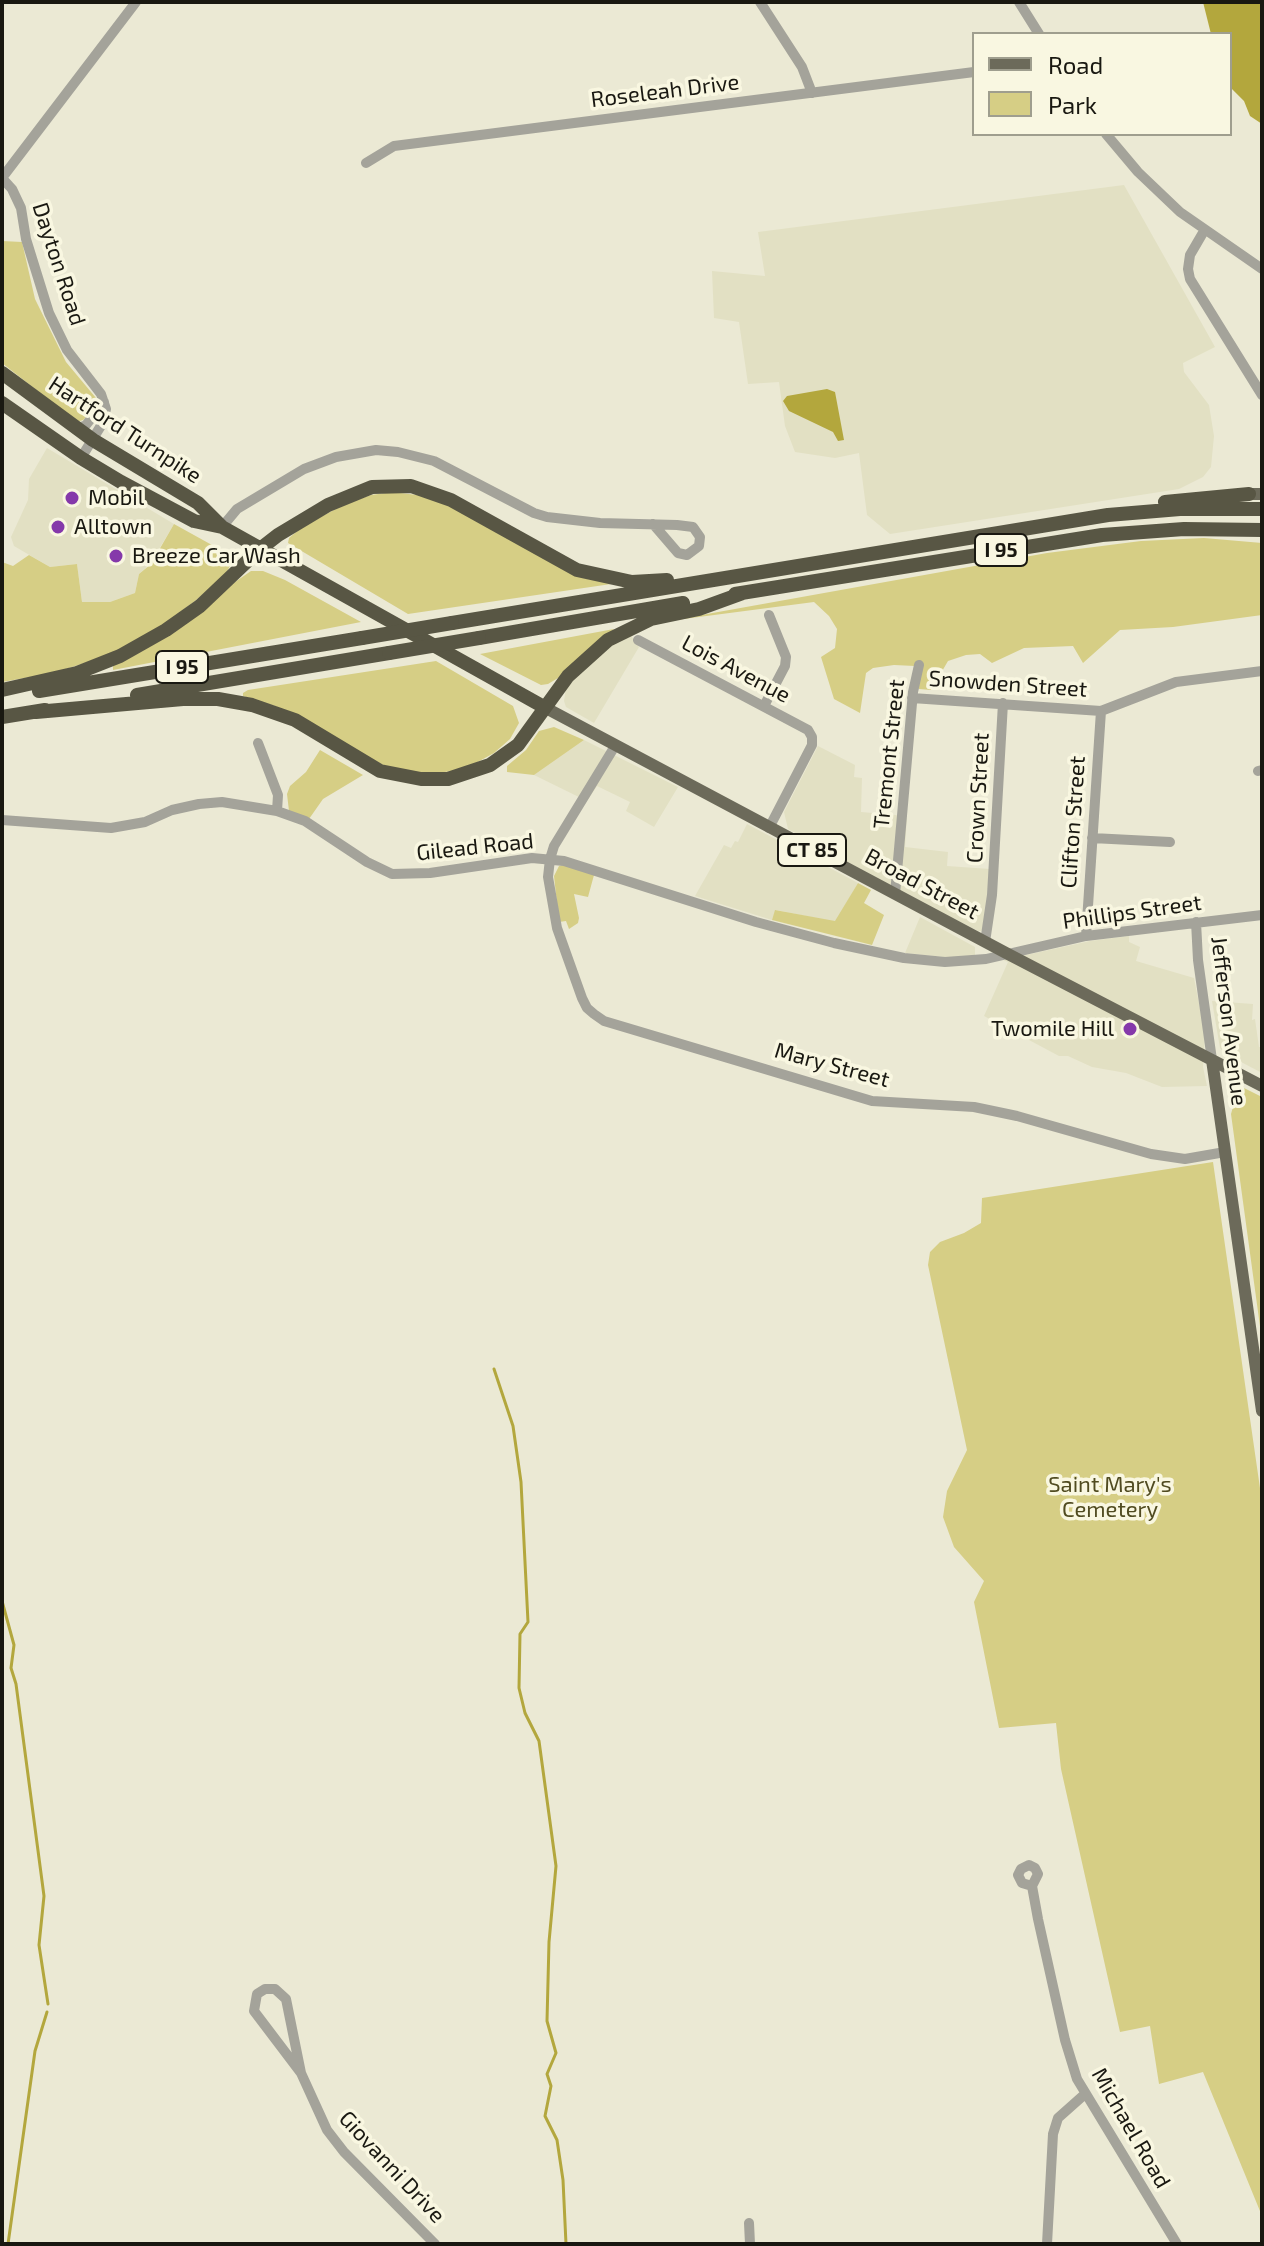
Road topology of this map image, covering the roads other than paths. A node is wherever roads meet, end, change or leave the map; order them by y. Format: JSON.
{"nodes":[{"id":1,"x":136,"y":2,"type":"edge"},
{"id":2,"x":760,"y":2,"type":"edge"},
{"id":3,"x":1019,"y":2,"type":"edge"},
{"id":4,"x":1038,"y":32,"type":"edge"},
{"id":5,"x":972,"y":72,"type":"edge"},
{"id":6,"x":812,"y":93,"type":"junction"},
{"id":7,"x":1108,"y":136,"type":"edge"},
{"id":8,"x":366,"y":163,"type":"dead end"},
{"id":9,"x":2,"y":178,"type":"edge"},
{"id":10,"x":1204,"y":231,"type":"junction"},
{"id":11,"x":1262,"y":269,"type":"edge"},
{"id":12,"x":2,"y":373,"type":"edge"},
{"id":13,"x":1262,"y":395,"type":"edge"},
{"id":14,"x":104,"y":402,"type":"junction"},
{"id":15,"x":2,"y":403,"type":"edge"},
{"id":16,"x":77,"y":429,"type":"junction"},
{"id":17,"x":93,"y":440,"type":"junction"},
{"id":18,"x":81,"y":458,"type":"junction"},
{"id":19,"x":1258,"y":493,"type":"edge"},
{"id":20,"x":1262,"y":509,"type":"edge"},
{"id":21,"x":1127,"y":513,"type":"junction"},
{"id":22,"x":653,"y":524,"type":"dead end"},
{"id":23,"x":222,"y":527,"type":"junction"},
{"id":24,"x":1262,"y":533,"type":"edge"},
{"id":25,"x":260,"y":549,"type":"junction"},
{"id":26,"x":728,"y":579,"type":"junction"},
{"id":27,"x":743,"y":593,"type":"junction"},
{"id":28,"x":769,"y":615,"type":"dead end"},
{"id":29,"x":638,"y":640,"type":"dead end"},
{"id":30,"x":436,"y":647,"type":"joint"},
{"id":31,"x":919,"y":665,"type":"dead end"},
{"id":32,"x":1262,"y":671,"type":"edge"},
{"id":33,"x":2,"y":690,"type":"edge"},
{"id":34,"x":2,"y":698,"type":"edge"},
{"id":35,"x":912,"y":698,"type":"junction"},
{"id":36,"x":1003,"y":703,"type":"junction"},
{"id":37,"x":764,"y":706,"type":"junction"},
{"id":38,"x":544,"y":707,"type":"junction"},
{"id":39,"x":1101,"y":711,"type":"junction"},
{"id":40,"x":36,"y":712,"type":"junction"},
{"id":41,"x":2,"y":717,"type":"edge"},
{"id":42,"x":258,"y":743,"type":"dead end"},
{"id":43,"x":615,"y":746,"type":"junction"},
{"id":44,"x":277,"y":811,"type":"junction"},
{"id":45,"x":2,"y":820,"type":"edge"},
{"id":46,"x":769,"y":828,"type":"junction"},
{"id":47,"x":1092,"y":838,"type":"junction"},
{"id":48,"x":1170,"y":842,"type":"dead end"},
{"id":49,"x":550,"y":859,"type":"junction"},
{"id":50,"x":895,"y":894,"type":"junction"},
{"id":51,"x":1262,"y":915,"type":"edge"},
{"id":52,"x":1196,"y":922,"type":"junction"},
{"id":53,"x":1086,"y":936,"type":"junction"},
{"id":54,"x":985,"y":942,"type":"junction"},
{"id":55,"x":1008,"y":954,"type":"junction"},
{"id":56,"x":1212,"y":1060,"type":"junction"},
{"id":57,"x":1262,"y":1086,"type":"edge"},
{"id":58,"x":1225,"y":1152,"type":"junction"},
{"id":59,"x":1262,"y":1411,"type":"edge"},
{"id":60,"x":1032,"y":1886,"type":"dead end"},
{"id":61,"x":301,"y":2073,"type":"junction"},
{"id":62,"x":1085,"y":2094,"type":"junction"},
{"id":63,"x":749,"y":2223,"type":"dead end"},
{"id":64,"x":435,"y":2244,"type":"edge"},
{"id":65,"x":750,"y":2244,"type":"edge"},
{"id":66,"x":1047,"y":2244,"type":"edge"},
{"id":67,"x":1177,"y":2244,"type":"edge"}],
"edges":[{"from":1,"to":9,"type":"street"},
{"from":2,"to":6,"type":"street"},
{"from":3,"to":4,"type":"street"},
{"from":5,"to":6,"type":"street","name":"Roseleah Drive"},
{"from":6,"to":8,"type":"street","name":"Roseleah Drive"},
{"from":7,"to":10,"type":"street"},
{"from":9,"to":14,"type":"street","name":"Dayton Road"},
{"from":10,"to":11,"type":"street"},
{"from":10,"to":13,"type":"street"},
{"from":12,"to":16,"type":"highway","name":"Hartford Turnpike","number":"CT 85"},
{"from":14,"to":16,"type":"street"},
{"from":14,"to":17,"type":"street"},
{"from":15,"to":18,"type":"highway","name":"Hartford Turnpike","number":"CT 85"},
{"from":16,"to":17,"type":"highway","name":"Hartford Turnpike","number":"CT 85"},
{"from":17,"to":18,"type":"street"},
{"from":17,"to":23,"type":"highway","name":"Hartford Turnpike","number":"CT 85"},
{"from":18,"to":23,"type":"highway","name":"Hartford Turnpike","number":"CT 85"},
{"from":19,"to":21,"type":"highway"},
{"from":20,"to":21,"type":"highway","number":"I 95"},
{"from":21,"to":26,"type":"highway","number":"I 95"},
{"from":22,"to":23,"type":"street"},
{"from":23,"to":25,"type":"highway","name":"Hartford Turnpike","number":"CT 85"},
{"from":24,"to":27,"type":"highway","number":"I 95"},
{"from":25,"to":26,"type":"highway"},
{"from":25,"to":30,"type":"highway","name":"Hartford Turnpike","number":"CT 85"},
{"from":25,"to":33,"type":"highway"},
{"from":26,"to":34,"type":"highway","number":"I 95","bridge":true},
{"from":27,"to":38,"type":"highway"},
{"from":27,"to":40,"type":"highway","number":"I 95","bridge":true},
{"from":28,"to":37,"type":"street"},
{"from":29,"to":37,"type":"street","name":"Lois Avenue"},
{"from":30,"to":38,"type":"highway","name":"Broad Street","number":"CT 85"},
{"from":31,"to":35,"type":"street","name":"Tremont Street"},
{"from":32,"to":39,"type":"street"},
{"from":35,"to":36,"type":"street","name":"Snowden Street"},
{"from":35,"to":50,"type":"street","name":"Tremont Street"},
{"from":36,"to":39,"type":"street","name":"Snowden Street"},
{"from":36,"to":54,"type":"street","name":"Crown Street"},
{"from":37,"to":46,"type":"street","name":"Lois Avenue"},
{"from":38,"to":40,"type":"highway"},
{"from":38,"to":43,"type":"main road","name":"Broad Street","number":"CT 85"},
{"from":39,"to":47,"type":"street","name":"Clifton Street"},
{"from":40,"to":41,"type":"highway","number":"I 95"},
{"from":42,"to":44,"type":"street"},
{"from":43,"to":46,"type":"main road","name":"Broad Street","number":"CT 85"},
{"from":43,"to":49,"type":"street"},
{"from":44,"to":45,"type":"street","name":"Gilead Road"},
{"from":44,"to":49,"type":"street","name":"Gilead Road"},
{"from":46,"to":50,"type":"main road","name":"Broad Street","number":"CT 85"},
{"from":47,"to":48,"type":"street"},
{"from":47,"to":53,"type":"street","name":"Clifton Street"},
{"from":49,"to":55,"type":"street","name":"Gilead Road"},
{"from":49,"to":58,"type":"street","name":"Mary Street"},
{"from":50,"to":54,"type":"main road","name":"Broad Street","number":"CT 85"},
{"from":51,"to":52,"type":"street","name":"Phillips Street"},
{"from":52,"to":53,"type":"street","name":"Phillips Street"},
{"from":52,"to":56,"type":"street","name":"Jefferson Avenue"},
{"from":53,"to":55,"type":"street","name":"Phillips Street"},
{"from":54,"to":55,"type":"main road","name":"Broad Street","number":"CT 85"},
{"from":55,"to":56,"type":"main road","name":"Broad Street","number":"CT 85"},
{"from":56,"to":57,"type":"main road","name":"Broad Street","number":"CT 85"},
{"from":56,"to":58,"type":"main road","name":"Jefferson Avenue"},
{"from":58,"to":59,"type":"main road","name":"Jefferson Avenue"},
{"from":60,"to":62,"type":"street","name":"Michael Road"},
{"from":61,"to":61,"type":"street","name":"Giovanni Drive"},
{"from":61,"to":64,"type":"street","name":"Giovanni Drive"},
{"from":62,"to":66,"type":"street"},
{"from":62,"to":67,"type":"street","name":"Michael Road"},
{"from":63,"to":65,"type":"street"}]}
